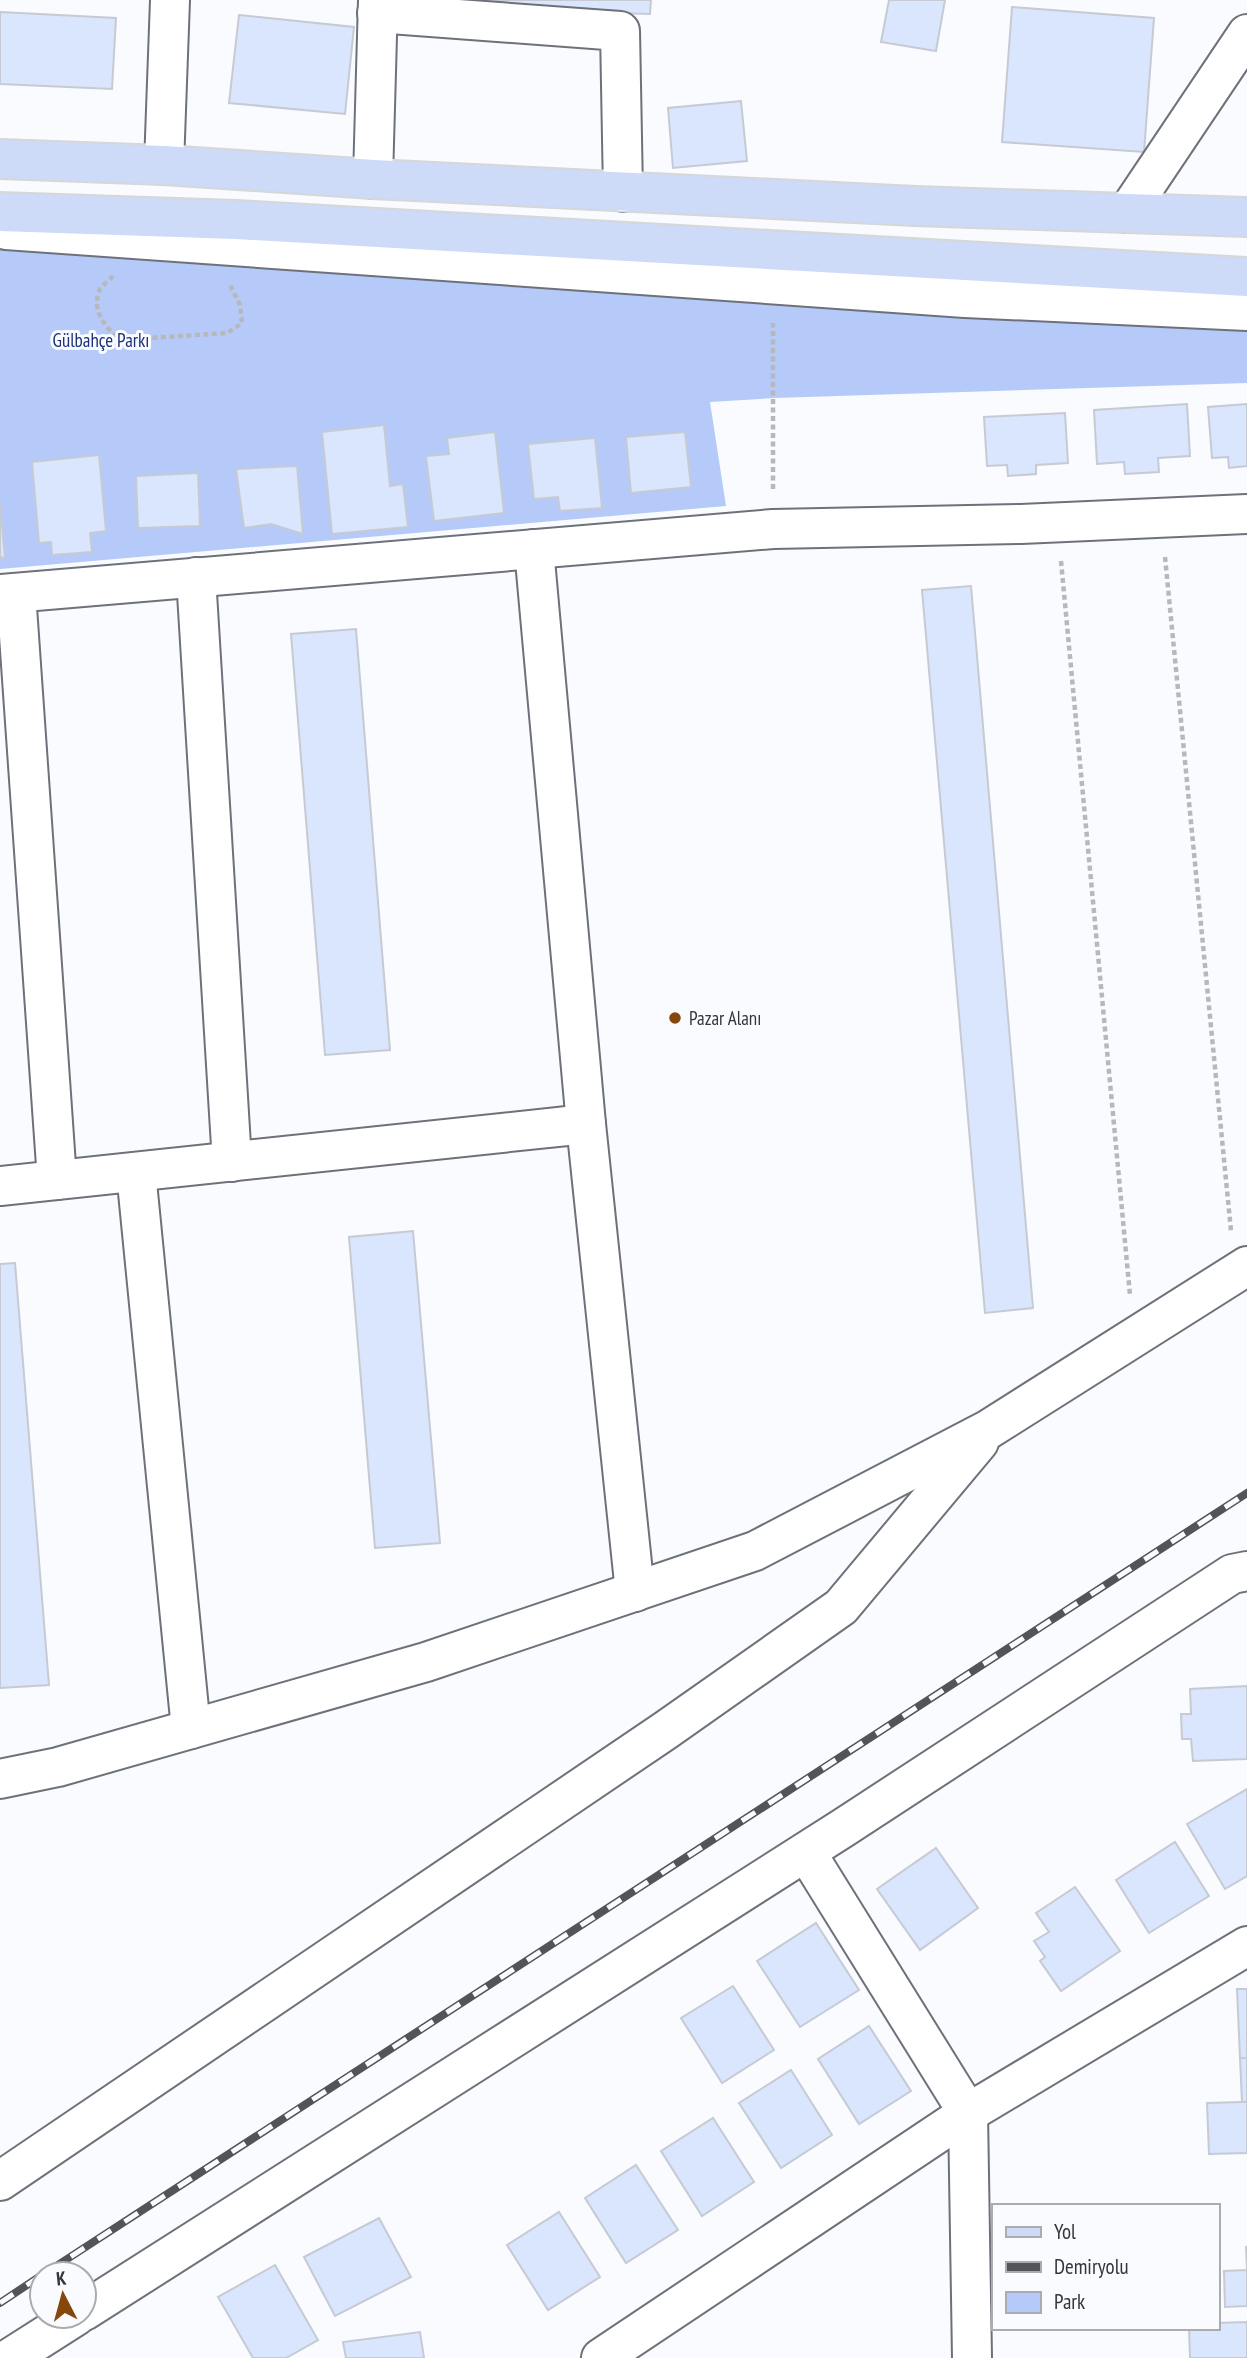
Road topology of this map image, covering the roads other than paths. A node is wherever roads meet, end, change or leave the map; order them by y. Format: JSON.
{"nodes":[{"id":1,"x":170,"y":0,"type":"edge"},
{"id":2,"x":377,"y":6,"type":"edge"},
{"id":3,"x":1247,"y":34,"type":"edge"},
{"id":4,"x":0,"y":159,"type":"edge"},
{"id":5,"x":164,"y":165,"type":"junction"},
{"id":6,"x":373,"y":179,"type":"junction"},
{"id":7,"x":623,"y":192,"type":"junction"},
{"id":8,"x":0,"y":212,"type":"edge"},
{"id":9,"x":1127,"y":213,"type":"junction"},
{"id":10,"x":1247,"y":217,"type":"edge"},
{"id":11,"x":0,"y":229,"type":"edge"},
{"id":12,"x":1247,"y":277,"type":"edge"},
{"id":13,"x":1247,"y":311,"type":"edge"},
{"id":14,"x":1247,"y":514,"type":"edge"},
{"id":15,"x":534,"y":549,"type":"junction"},
{"id":16,"x":196,"y":577,"type":"junction"},
{"id":17,"x":8,"y":594,"type":"edge"},
{"id":18,"x":586,"y":1124,"type":"junction"},
{"id":19,"x":232,"y":1162,"type":"junction"},
{"id":20,"x":136,"y":1172,"type":"junction"},
{"id":21,"x":57,"y":1180,"type":"junction"},
{"id":22,"x":0,"y":1186,"type":"edge"},
{"id":23,"x":1241,"y":1270,"type":"edge"},
{"id":24,"x":989,"y":1429,"type":"junction"},
{"id":25,"x":1247,"y":1571,"type":"edge"},
{"id":26,"x":635,"y":1592,"type":"junction"},
{"id":27,"x":191,"y":1729,"type":"junction"},
{"id":28,"x":0,"y":1779,"type":"edge"},
{"id":29,"x":806,"y":1852,"type":"junction"},
{"id":30,"x":1247,"y":1946,"type":"edge"},
{"id":31,"x":968,"y":2113,"type":"junction"},
{"id":32,"x":0,"y":2181,"type":"edge"},
{"id":33,"x":98,"y":2302,"type":"edge"},
{"id":34,"x":54,"y":2330,"type":"edge"},
{"id":35,"x":10,"y":2358,"type":"edge"},
{"id":36,"x":601,"y":2358,"type":"edge"},
{"id":37,"x":972,"y":2358,"type":"edge"}],
"edges":[{"from":1,"to":5,"type":"street"},
{"from":2,"to":6,"type":"street"},
{"from":2,"to":7,"type":"street"},
{"from":3,"to":9,"type":"street"},
{"from":4,"to":5,"type":"main road"},
{"from":5,"to":6,"type":"main road"},
{"from":6,"to":7,"type":"main road"},
{"from":7,"to":9,"type":"main road"},
{"from":8,"to":12,"type":"main road"},
{"from":9,"to":10,"type":"main road"},
{"from":11,"to":13,"type":"street"},
{"from":14,"to":15,"type":"street"},
{"from":15,"to":16,"type":"street"},
{"from":15,"to":18,"type":"street"},
{"from":16,"to":17,"type":"street"},
{"from":16,"to":19,"type":"street"},
{"from":17,"to":21,"type":"street"},
{"from":18,"to":19,"type":"street"},
{"from":18,"to":26,"type":"street"},
{"from":19,"to":20,"type":"street"},
{"from":20,"to":21,"type":"street"},
{"from":20,"to":27,"type":"street"},
{"from":21,"to":22,"type":"street"},
{"from":23,"to":24,"type":"street"},
{"from":24,"to":26,"type":"street"},
{"from":24,"to":32,"type":"street"},
{"from":25,"to":29,"type":"street"},
{"from":26,"to":27,"type":"street"},
{"from":27,"to":28,"type":"street"},
{"from":29,"to":31,"type":"street"},
{"from":29,"to":33,"type":"street"},
{"from":30,"to":31,"type":"street"},
{"from":31,"to":36,"type":"street"},
{"from":31,"to":37,"type":"street"},
{"from":34,"to":35,"type":"street"}]}
